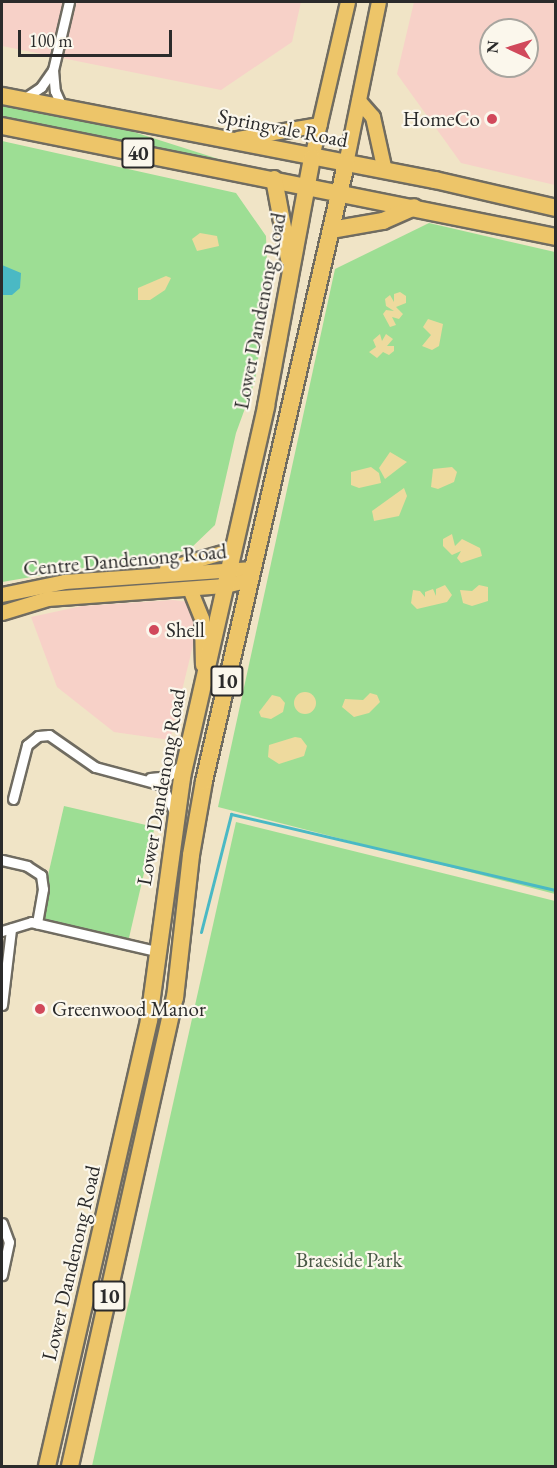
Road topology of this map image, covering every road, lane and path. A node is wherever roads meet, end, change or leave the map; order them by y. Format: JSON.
{"nodes":[{"id":1,"x":69,"y":2,"type":"edge"},
{"id":2,"x":348,"y":2,"type":"edge"},
{"id":3,"x":379,"y":2,"type":"edge"},
{"id":4,"x":53,"y":70,"type":"junction"},
{"id":5,"x":2,"y":96,"type":"edge"},
{"id":6,"x":22,"y":100,"type":"junction"},
{"id":7,"x":359,"y":101,"type":"junction"},
{"id":8,"x":63,"y":108,"type":"junction"},
{"id":9,"x":320,"y":125,"type":"junction"},
{"id":10,"x":2,"y":126,"type":"edge"},
{"id":11,"x":227,"y":140,"type":"junction"},
{"id":12,"x":312,"y":158,"type":"junction"},
{"id":13,"x":346,"y":164,"type":"junction"},
{"id":14,"x":385,"y":171,"type":"junction"},
{"id":15,"x":274,"y":179,"type":"junction"},
{"id":16,"x":307,"y":186,"type":"junction"},
{"id":17,"x":339,"y":192,"type":"junction"},
{"id":18,"x":414,"y":207,"type":"junction"},
{"id":19,"x":555,"y":208,"type":"edge"},
{"id":20,"x":330,"y":230,"type":"junction"},
{"id":21,"x":555,"y":237,"type":"edge"},
{"id":22,"x":290,"y":269,"type":"junction"},
{"id":23,"x":234,"y":550,"type":"junction"},
{"id":24,"x":252,"y":575,"type":"junction"},
{"id":25,"x":144,"y":576,"type":"junction"},
{"id":26,"x":227,"y":578,"type":"junction"},
{"id":27,"x":190,"y":589,"type":"junction"},
{"id":28,"x":2,"y":596,"type":"edge"},
{"id":29,"x":2,"y":613,"type":"edge"},
{"id":30,"x":204,"y":679,"type":"junction"},
{"id":31,"x":185,"y":762,"type":"junction"},
{"id":32,"x":147,"y":778,"type":"junction"},
{"id":33,"x":13,"y":799,"type":"dead end"},
{"id":34,"x":175,"y":814,"type":"junction"},
{"id":35,"x":2,"y":860,"type":"edge"},
{"id":36,"x":37,"y":923,"type":"junction"},
{"id":37,"x":6,"y":930,"type":"edge"},
{"id":38,"x":159,"y":951,"type":"junction"},
{"id":39,"x":2,"y":1005,"type":"edge"},
{"id":40,"x":4,"y":1226,"type":"edge"},
{"id":41,"x":2,"y":1275,"type":"edge"},
{"id":42,"x":47,"y":1467,"type":"edge"},
{"id":43,"x":70,"y":1467,"type":"edge"}],
"edges":[{"from":1,"to":4,"type":"street"},
{"from":2,"to":9,"type":"main road","number":"10"},
{"from":3,"to":7,"type":"main road","number":"10"},
{"from":4,"to":6,"type":"street"},
{"from":4,"to":8,"type":"street"},
{"from":5,"to":6,"type":"highway","name":"Springvale Road","number":"40"},
{"from":6,"to":8,"type":"highway","name":"Springvale Road","number":"40"},
{"from":7,"to":13,"type":"main road","number":"10"},
{"from":7,"to":14,"type":"main road"},
{"from":8,"to":11,"type":"highway","name":"Springvale Road","number":"40"},
{"from":9,"to":11,"type":"main road"},
{"from":9,"to":12,"type":"main road","number":"10"},
{"from":10,"to":15,"type":"highway","number":"40"},
{"from":11,"to":12,"type":"highway","name":"Springvale Road","number":"40"},
{"from":12,"to":13,"type":"highway","name":"Springvale Road","number":"40"},
{"from":12,"to":16,"type":"highway","number":"10"},
{"from":13,"to":14,"type":"highway","name":"Springvale Road","number":"40"},
{"from":13,"to":17,"type":"highway","number":"10"},
{"from":14,"to":19,"type":"highway","name":"Springvale Road","number":"40"},
{"from":15,"to":16,"type":"highway","number":"40"},
{"from":15,"to":22,"type":"highway"},
{"from":16,"to":17,"type":"highway","number":"40"},
{"from":16,"to":22,"type":"highway","name":"Lower Dandenong Road","number":"10"},
{"from":17,"to":18,"type":"highway","number":"40"},
{"from":17,"to":20,"type":"highway","name":"Lower Dandenong Road","number":"10"},
{"from":18,"to":20,"type":"highway"},
{"from":18,"to":21,"type":"highway","number":"40"},
{"from":20,"to":24,"type":"highway","name":"Lower Dandenong Road","number":"10"},
{"from":22,"to":23,"type":"highway","name":"Lower Dandenong Road","number":"10"},
{"from":23,"to":25,"type":"main road"},
{"from":23,"to":26,"type":"highway","name":"Lower Dandenong Road","number":"10"},
{"from":24,"to":26,"type":"main road","name":"Centre Dandenong Road"},
{"from":24,"to":43,"type":"highway","name":"Lower Dandenong Road","number":"10"},
{"from":25,"to":26,"type":"main road","name":"Centre Dandenong Road"},
{"from":25,"to":28,"type":"main road","name":"Centre Dandenong Road"},
{"from":26,"to":27,"type":"main road","name":"Centre Dandenong Road"},
{"from":26,"to":30,"type":"highway","name":"Lower Dandenong Road","number":"10"},
{"from":27,"to":29,"type":"main road","name":"Centre Dandenong Road"},
{"from":27,"to":30,"type":"main road"},
{"from":30,"to":31,"type":"highway","name":"Lower Dandenong Road","number":"10"},
{"from":31,"to":32,"type":"street"},
{"from":31,"to":34,"type":"highway","name":"Lower Dandenong Road","number":"10"},
{"from":32,"to":33,"type":"street"},
{"from":32,"to":34,"type":"street"},
{"from":34,"to":38,"type":"highway","name":"Lower Dandenong Road","number":"10"},
{"from":35,"to":36,"type":"street"},
{"from":36,"to":37,"type":"street"},
{"from":36,"to":38,"type":"street"},
{"from":37,"to":39,"type":"street"},
{"from":38,"to":42,"type":"highway","name":"Lower Dandenong Road","number":"10"},
{"from":40,"to":41,"type":"street"}]}
